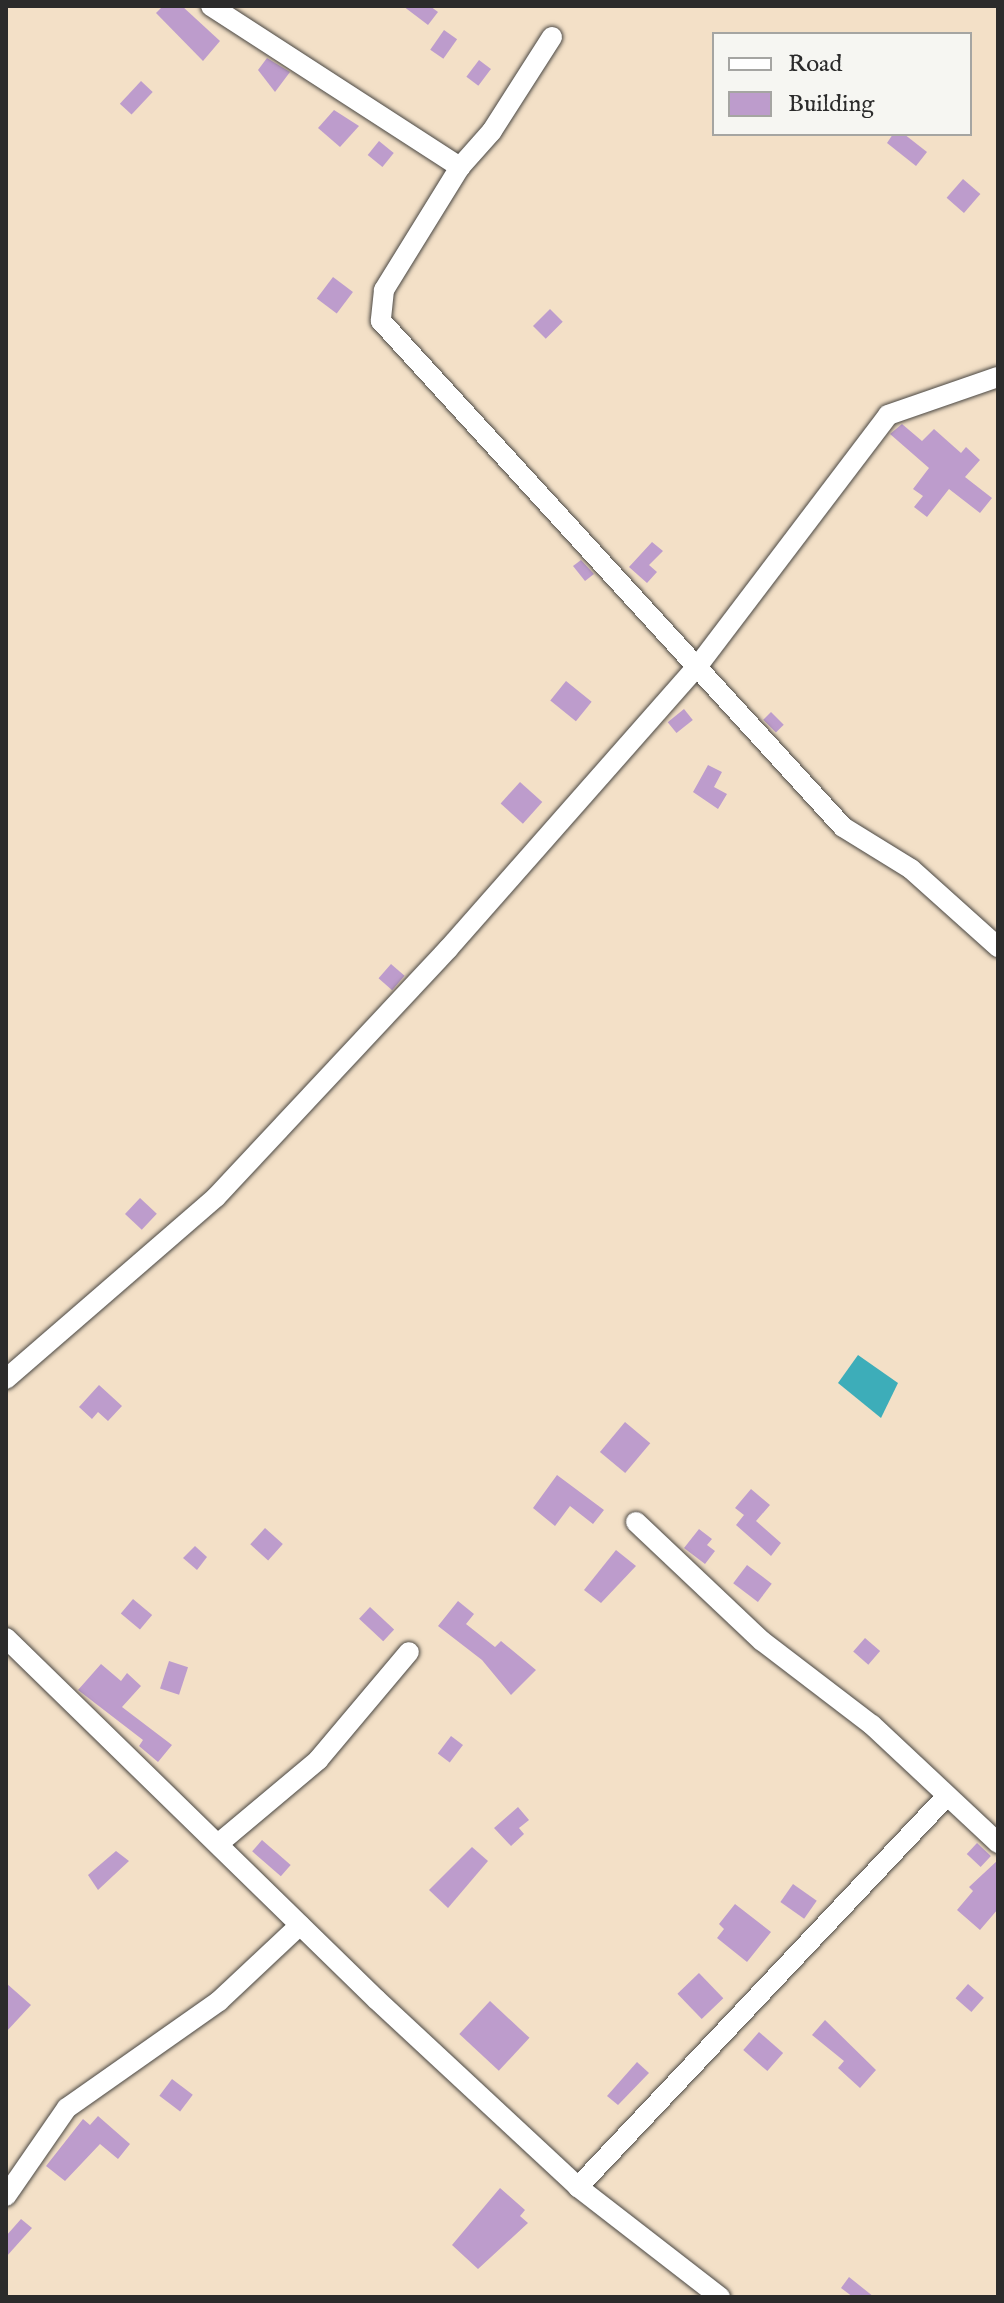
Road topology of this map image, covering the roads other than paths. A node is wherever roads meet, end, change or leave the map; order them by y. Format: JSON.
{"nodes":[{"id":1,"x":211,"y":6,"type":"edge"},
{"id":2,"x":552,"y":37,"type":"dead end"},
{"id":3,"x":460,"y":167,"type":"junction"},
{"id":4,"x":998,"y":377,"type":"edge"},
{"id":5,"x":697,"y":667,"type":"junction"},
{"id":6,"x":998,"y":947,"type":"edge"},
{"id":7,"x":6,"y":1379,"type":"edge"},
{"id":8,"x":636,"y":1522,"type":"dead end"},
{"id":9,"x":6,"y":1638,"type":"edge"},
{"id":10,"x":409,"y":1652,"type":"dead end"},
{"id":11,"x":945,"y":1798,"type":"junction"},
{"id":12,"x":998,"y":1843,"type":"edge"},
{"id":13,"x":218,"y":1844,"type":"junction"},
{"id":14,"x":300,"y":1925,"type":"junction"},
{"id":15,"x":578,"y":2187,"type":"junction"},
{"id":16,"x":6,"y":2196,"type":"edge"},
{"id":17,"x":720,"y":2297,"type":"edge"}],
"edges":[{"from":1,"to":3,"type":"street"},
{"from":2,"to":3,"type":"street"},
{"from":3,"to":5,"type":"street"},
{"from":4,"to":5,"type":"street"},
{"from":5,"to":6,"type":"street"},
{"from":5,"to":7,"type":"street"},
{"from":8,"to":11,"type":"street"},
{"from":9,"to":13,"type":"street"},
{"from":10,"to":13,"type":"street"},
{"from":11,"to":12,"type":"street"},
{"from":11,"to":15,"type":"street"},
{"from":13,"to":14,"type":"street"},
{"from":14,"to":15,"type":"street"},
{"from":14,"to":16,"type":"street"},
{"from":15,"to":17,"type":"street"}]}
